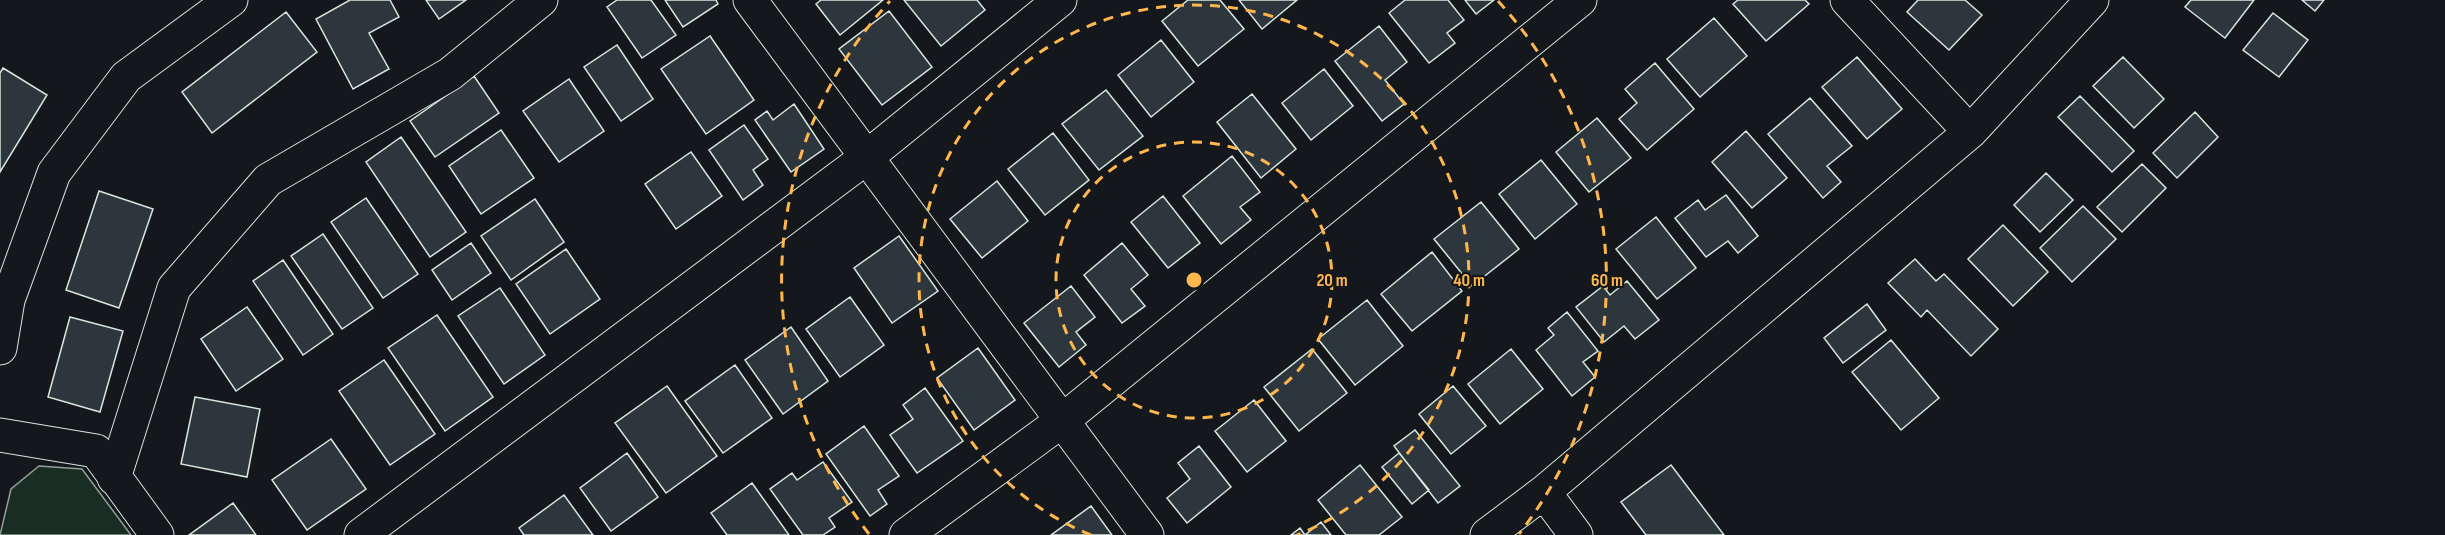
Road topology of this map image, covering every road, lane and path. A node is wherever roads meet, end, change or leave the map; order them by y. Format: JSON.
{"nodes":[{"id":1,"x":231,"y":0,"type":"edge"},
{"id":2,"x":541,"y":0,"type":"edge"},
{"id":3,"x":750,"y":0,"type":"edge"},
{"id":4,"x":1060,"y":0,"type":"edge"},
{"id":5,"x":1580,"y":0,"type":"edge"},
{"id":6,"x":1847,"y":0,"type":"edge"},
{"id":7,"x":2092,"y":0,"type":"edge"},
{"id":8,"x":1970,"y":132,"type":"junction"},
{"id":9,"x":867,"y":157,"type":"junction"},
{"id":10,"x":0,"y":348,"type":"edge"},
{"id":11,"x":1063,"y":420,"type":"junction"},
{"id":12,"x":0,"y":435,"type":"edge"},
{"id":13,"x":114,"y":478,"type":"junction"},
{"id":14,"x":1544,"y":492,"type":"junction"},
{"id":15,"x":157,"y":535,"type":"edge"},
{"id":16,"x":361,"y":535,"type":"edge"},
{"id":17,"x":906,"y":535,"type":"edge"},
{"id":18,"x":1147,"y":535,"type":"edge"},
{"id":19,"x":1487,"y":535,"type":"edge"},
{"id":20,"x":1576,"y":535,"type":"edge"}],
"edges":[{"from":1,"to":10,"type":"street"},
{"from":2,"to":13,"type":"street"},
{"from":3,"to":9,"type":"street"},
{"from":4,"to":9,"type":"street"},
{"from":5,"to":11,"type":"street"},
{"from":6,"to":8,"type":"street"},
{"from":7,"to":8,"type":"street"},
{"from":8,"to":14,"type":"street"},
{"from":9,"to":11,"type":"street"},
{"from":9,"to":16,"type":"street"},
{"from":11,"to":17,"type":"street"},
{"from":11,"to":18,"type":"street"},
{"from":12,"to":13,"type":"street"},
{"from":13,"to":15,"type":"street"},
{"from":14,"to":19,"type":"street"},
{"from":14,"to":20,"type":"street"}]}
